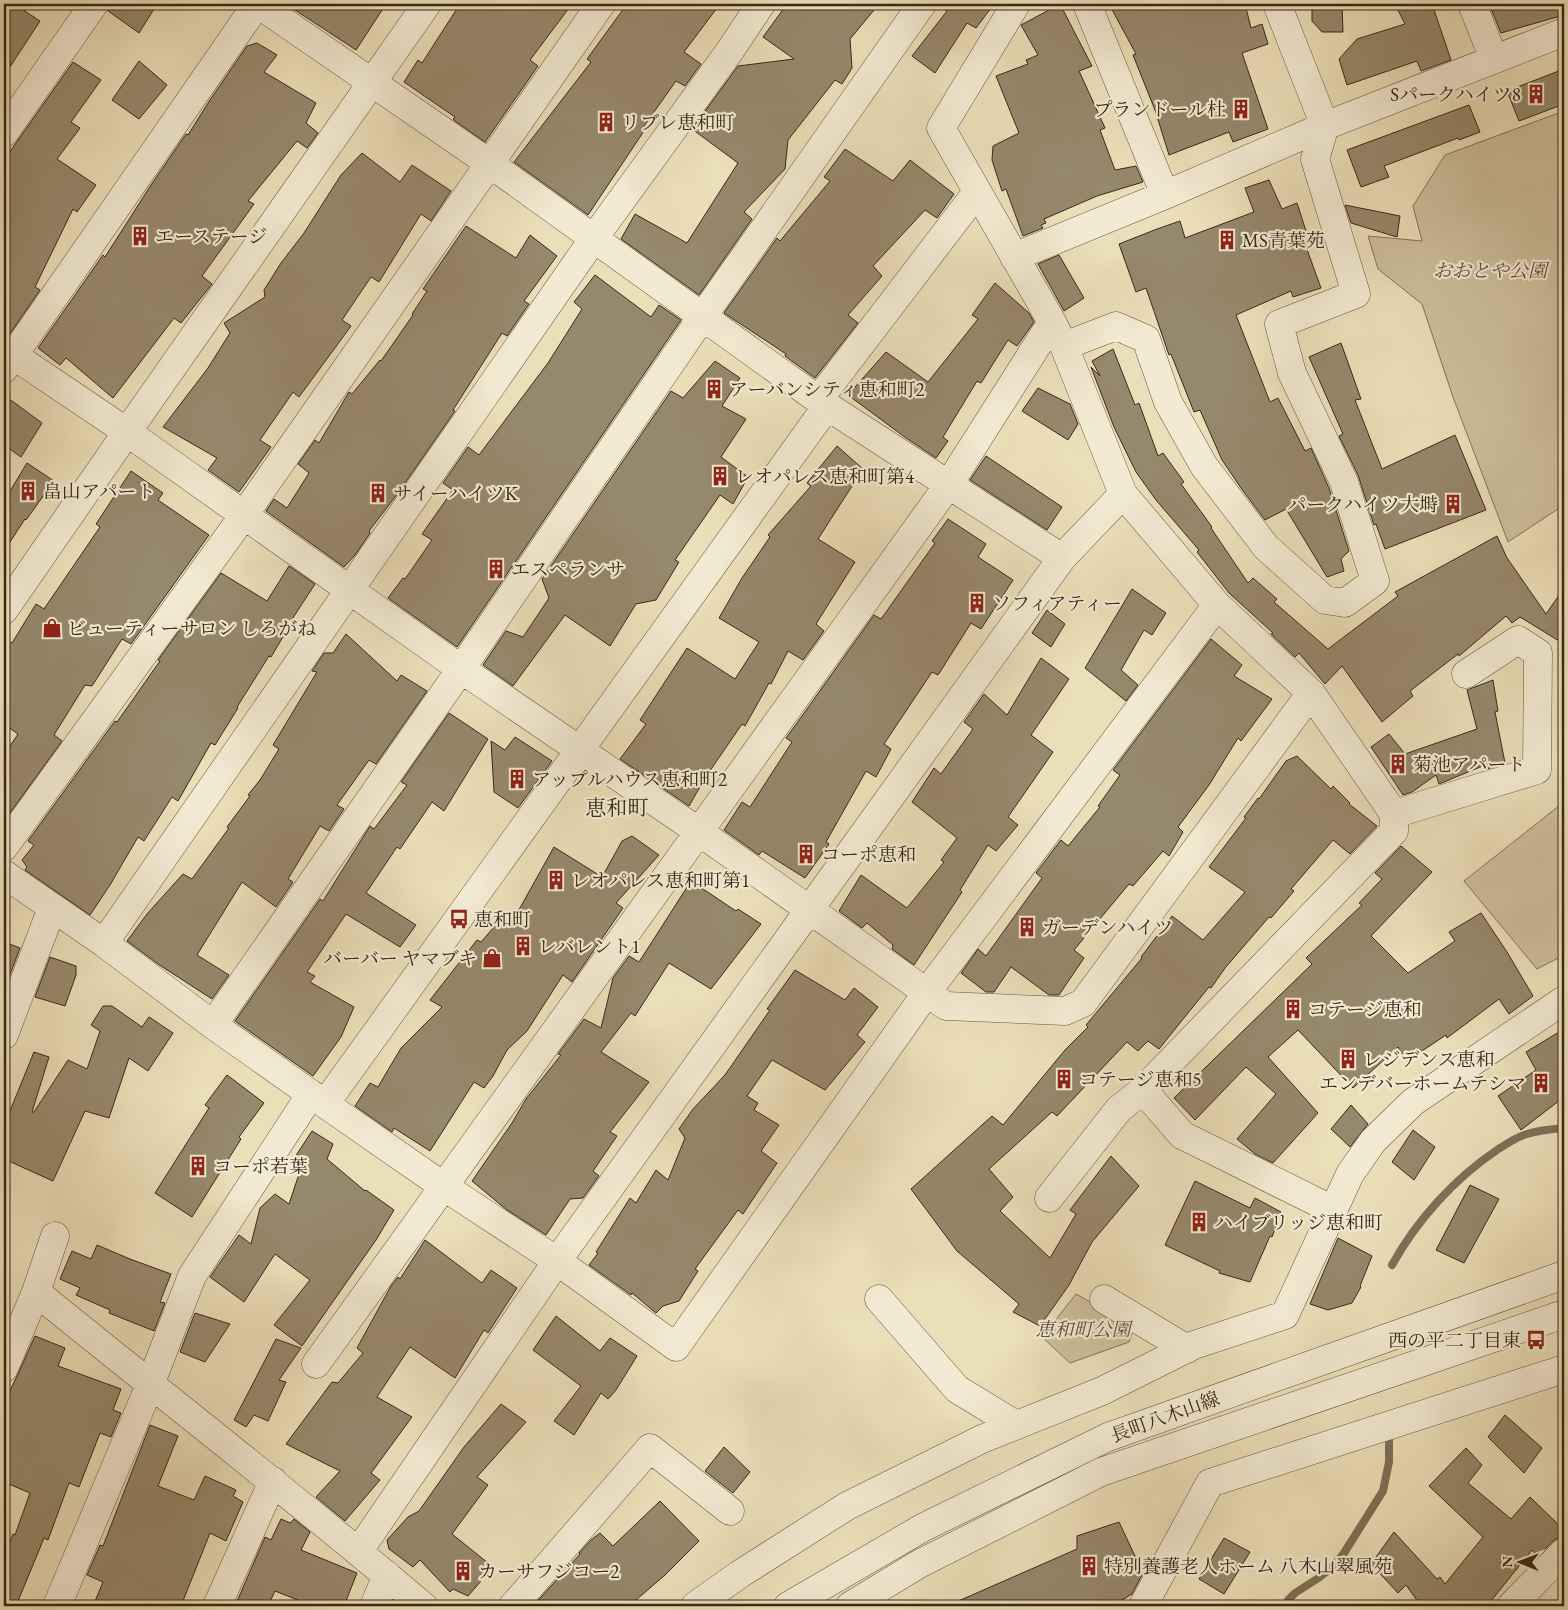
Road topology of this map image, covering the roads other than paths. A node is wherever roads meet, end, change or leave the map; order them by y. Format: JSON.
{"nodes":[{"id":1,"x":94,"y":4,"type":"edge"},
{"id":2,"x":257,"y":4,"type":"edge"},
{"id":3,"x":428,"y":4,"type":"edge"},
{"id":4,"x":601,"y":4,"type":"edge"},
{"id":5,"x":761,"y":4,"type":"edge"},
{"id":6,"x":922,"y":4,"type":"edge"},
{"id":7,"x":1016,"y":4,"type":"edge"},
{"id":8,"x":1088,"y":4,"type":"edge"},
{"id":9,"x":1277,"y":4,"type":"edge"},
{"id":10,"x":1472,"y":4,"type":"edge"},
{"id":11,"x":1564,"y":32,"type":"edge"},
{"id":12,"x":1494,"y":59,"type":"junction"},
{"id":13,"x":372,"y":83,"type":"junction"},
{"id":14,"x":1325,"y":126,"type":"junction"},
{"id":15,"x":4,"y":133,"type":"edge"},
{"id":16,"x":488,"y":163,"type":"junction"},
{"id":17,"x":977,"y":192,"type":"junction"},
{"id":18,"x":1165,"y":195,"type":"junction"},
{"id":19,"x":594,"y":238,"type":"junction"},
{"id":20,"x":1014,"y":257,"type":"junction"},
{"id":21,"x":703,"y":316,"type":"junction"},
{"id":22,"x":1052,"y":322,"type":"junction"},
{"id":23,"x":1064,"y":346,"type":"junction"},
{"id":24,"x":7,"y":358,"type":"edge"},
{"id":25,"x":823,"y":402,"type":"junction"},
{"id":26,"x":127,"y":432,"type":"junction"},
{"id":27,"x":948,"y":484,"type":"junction"},
{"id":28,"x":1123,"y":494,"type":"junction"},
{"id":29,"x":244,"y":515,"type":"junction"},
{"id":30,"x":1062,"y":558,"type":"junction"},
{"id":31,"x":350,"y":590,"type":"junction"},
{"id":32,"x":1217,"y":605,"type":"junction"},
{"id":33,"x":4,"y":610,"type":"edge"},
{"id":34,"x":460,"y":669,"type":"junction"},
{"id":35,"x":1466,"y":674,"type":"dead end"},
{"id":36,"x":1311,"y":693,"type":"junction"},
{"id":37,"x":581,"y":751,"type":"junction"},
{"id":38,"x":1394,"y":814,"type":"junction"},
{"id":39,"x":698,"y":831,"type":"junction"},
{"id":40,"x":4,"y":848,"type":"edge"},
{"id":41,"x":4,"y":874,"type":"edge"},
{"id":42,"x":52,"y":908,"type":"junction"},
{"id":43,"x":810,"y":910,"type":"junction"},
{"id":44,"x":104,"y":943,"type":"junction"},
{"id":45,"x":927,"y":992,"type":"junction"},
{"id":46,"x":1564,"y":1000,"type":"edge"},
{"id":47,"x":213,"y":1025,"type":"junction"},
{"id":48,"x":4,"y":1036,"type":"edge"},
{"id":49,"x":1143,"y":1090,"type":"junction"},
{"id":50,"x":318,"y":1099,"type":"junction"},
{"id":51,"x":444,"y":1186,"type":"junction"},
{"id":52,"x":1048,"y":1198,"type":"dead end"},
{"id":53,"x":1333,"y":1210,"type":"junction"},
{"id":54,"x":55,"y":1236,"type":"dead end"},
{"id":55,"x":557,"y":1261,"type":"junction"},
{"id":56,"x":1564,"y":1275,"type":"edge"},
{"id":57,"x":36,"y":1292,"type":"junction"},
{"id":58,"x":1104,"y":1298,"type":"dead end"},
{"id":59,"x":879,"y":1299,"type":"dead end"},
{"id":60,"x":1564,"y":1314,"type":"edge"},
{"id":61,"x":1186,"y":1348,"type":"junction"},
{"id":62,"x":316,"y":1364,"type":"dead end"},
{"id":63,"x":4,"y":1368,"type":"edge"},
{"id":64,"x":1564,"y":1369,"type":"edge"},
{"id":65,"x":150,"y":1385,"type":"junction"},
{"id":66,"x":1016,"y":1425,"type":"junction"},
{"id":67,"x":273,"y":1481,"type":"junction"},
{"id":68,"x":730,"y":1511,"type":"dead end"},
{"id":69,"x":358,"y":1552,"type":"junction"},
{"id":70,"x":1564,"y":1552,"type":"edge"},
{"id":71,"x":387,"y":1575,"type":"junction"},
{"id":72,"x":57,"y":1606,"type":"edge"},
{"id":73,"x":217,"y":1606,"type":"edge"},
{"id":74,"x":374,"y":1606,"type":"edge"},
{"id":75,"x":423,"y":1606,"type":"edge"},
{"id":76,"x":513,"y":1606,"type":"edge"},
{"id":77,"x":695,"y":1606,"type":"edge"},
{"id":78,"x":788,"y":1606,"type":"edge"},
{"id":79,"x":850,"y":1606,"type":"edge"},
{"id":80,"x":1143,"y":1606,"type":"edge"},
{"id":81,"x":1511,"y":1606,"type":"edge"}],
"edges":[{"from":1,"to":15,"type":"street"},
{"from":2,"to":13,"type":"street"},
{"from":2,"to":24,"type":"street"},
{"from":3,"to":13,"type":"street"},
{"from":4,"to":16,"type":"street"},
{"from":5,"to":19,"type":"street"},
{"from":6,"to":21,"type":"street"},
{"from":7,"to":17,"type":"street"},
{"from":8,"to":18,"type":"street"},
{"from":9,"to":14,"type":"street"},
{"from":10,"to":12,"type":"street"},
{"from":11,"to":12,"type":"street"},
{"from":12,"to":14,"type":"street"},
{"from":13,"to":16,"type":"street"},
{"from":13,"to":26,"type":"street"},
{"from":14,"to":18,"type":"street"},
{"from":14,"to":23,"type":"street"},
{"from":16,"to":19,"type":"street"},
{"from":16,"to":29,"type":"street"},
{"from":17,"to":20,"type":"street"},
{"from":17,"to":25,"type":"street"},
{"from":18,"to":20,"type":"street"},
{"from":19,"to":21,"type":"street"},
{"from":19,"to":31,"type":"street"},
{"from":20,"to":22,"type":"street"},
{"from":21,"to":25,"type":"street"},
{"from":21,"to":34,"type":"street"},
{"from":22,"to":23,"type":"street"},
{"from":22,"to":27,"type":"street"},
{"from":23,"to":28,"type":"street"},
{"from":24,"to":26,"type":"street"},
{"from":25,"to":27,"type":"street"},
{"from":25,"to":37,"type":"street"},
{"from":26,"to":29,"type":"street"},
{"from":26,"to":33,"type":"street"},
{"from":27,"to":30,"type":"street"},
{"from":27,"to":39,"type":"street"},
{"from":28,"to":30,"type":"street"},
{"from":28,"to":32,"type":"street"},
{"from":29,"to":31,"type":"street"},
{"from":29,"to":40,"type":"street"},
{"from":30,"to":43,"type":"street"},
{"from":31,"to":34,"type":"street"},
{"from":31,"to":44,"type":"street"},
{"from":32,"to":36,"type":"street"},
{"from":32,"to":45,"type":"street"},
{"from":34,"to":37,"type":"street"},
{"from":34,"to":47,"type":"street"},
{"from":35,"to":38,"type":"street"},
{"from":36,"to":38,"type":"street"},
{"from":36,"to":45,"type":"street"},
{"from":37,"to":39,"type":"street"},
{"from":37,"to":50,"type":"street"},
{"from":38,"to":49,"type":"street"},
{"from":39,"to":43,"type":"street"},
{"from":39,"to":51,"type":"street"},
{"from":41,"to":42,"type":"street"},
{"from":42,"to":44,"type":"street"},
{"from":42,"to":48,"type":"street"},
{"from":43,"to":45,"type":"street"},
{"from":43,"to":55,"type":"street"},
{"from":44,"to":47,"type":"street"},
{"from":45,"to":55,"type":"street"},
{"from":46,"to":53,"type":"street"},
{"from":47,"to":50,"type":"street"},
{"from":49,"to":52,"type":"street"},
{"from":49,"to":53,"type":"street"},
{"from":50,"to":51,"type":"street"},
{"from":50,"to":65,"type":"street"},
{"from":51,"to":55,"type":"street"},
{"from":51,"to":62,"type":"street"},
{"from":53,"to":61,"type":"street"},
{"from":54,"to":57,"type":"street"},
{"from":55,"to":69,"type":"street"},
{"from":56,"to":78,"type":"street","name":"長町八木山線"},
{"from":57,"to":63,"type":"street"},
{"from":57,"to":65,"type":"street"},
{"from":58,"to":61,"type":"street"},
{"from":59,"to":66,"type":"street"},
{"from":60,"to":79,"type":"street"},
{"from":61,"to":66,"type":"street"},
{"from":64,"to":80,"type":"street"},
{"from":65,"to":67,"type":"street"},
{"from":65,"to":72,"type":"street"},
{"from":66,"to":77,"type":"street"},
{"from":67,"to":69,"type":"street"},
{"from":67,"to":73,"type":"street"},
{"from":68,"to":76,"type":"street"},
{"from":69,"to":71,"type":"street"},
{"from":70,"to":81,"type":"street"},
{"from":71,"to":74,"type":"street"},
{"from":71,"to":75,"type":"street"}]}
